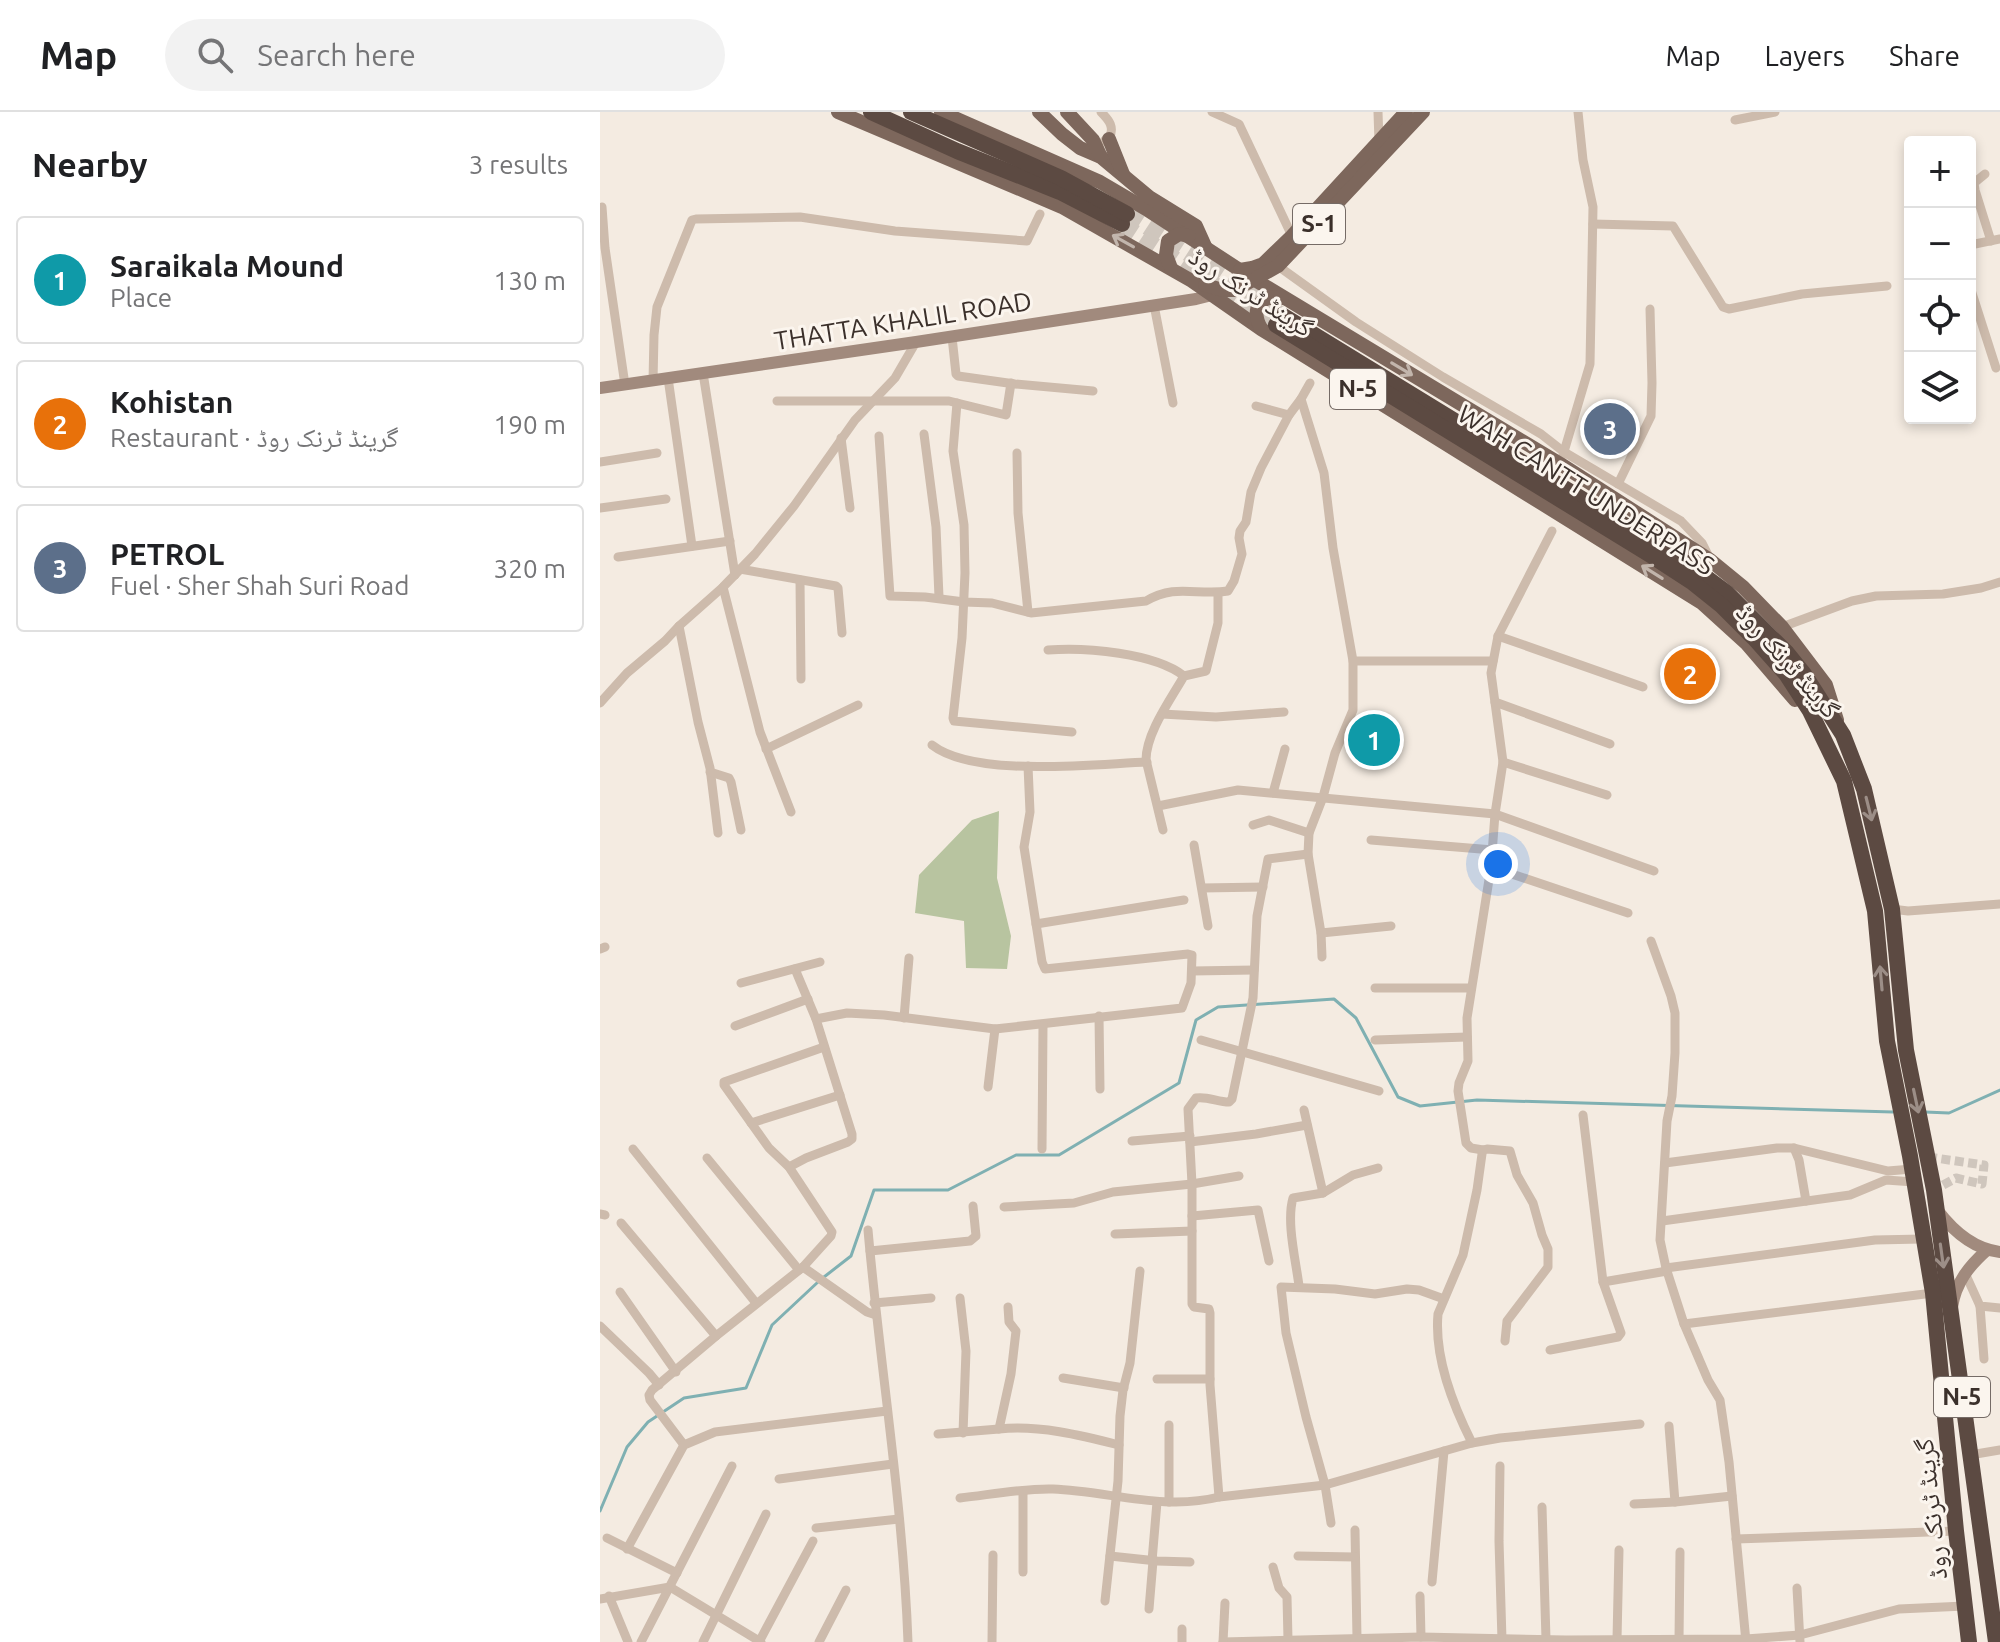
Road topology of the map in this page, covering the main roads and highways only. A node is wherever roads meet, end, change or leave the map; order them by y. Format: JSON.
{"nodes":[{"id":1,"x":838,"y":112,"type":"edge"},
{"id":2,"x":871,"y":112,"type":"edge"},
{"id":3,"x":911,"y":112,"type":"edge"},
{"id":4,"x":941,"y":112,"type":"edge"},
{"id":5,"x":1039,"y":112,"type":"edge"},
{"id":6,"x":1406,"y":112,"type":"edge"},
{"id":7,"x":1423,"y":112,"type":"edge"},
{"id":8,"x":1071,"y":116,"type":"edge"},
{"id":9,"x":1109,"y":139,"type":"road end"},
{"id":10,"x":1382,"y":146,"type":"junction"},
{"id":11,"x":1101,"y":157,"type":"junction"},
{"id":12,"x":1123,"y":174,"type":"junction"},
{"id":13,"x":1191,"y":237,"type":"junction"},
{"id":14,"x":1205,"y":246,"type":"junction"},
{"id":15,"x":1236,"y":267,"type":"junction"},
{"id":16,"x":1171,"y":268,"type":"junction"},
{"id":17,"x":1255,"y":280,"type":"junction"},
{"id":18,"x":1218,"y":293,"type":"junction"},
{"id":19,"x":1276,"y":317,"type":"junction"},
{"id":20,"x":1843,"y":735,"type":"junction"},
{"id":21,"x":1826,"y":742,"type":"joint"},
{"id":22,"x":1884,"y":910,"type":"junction"},
{"id":23,"x":1916,"y":1165,"type":"junction"},
{"id":24,"x":1957,"y":1535,"type":"junction"},
{"id":25,"x":1981,"y":1535,"type":"junction"},
{"id":26,"x":1969,"y":1642,"type":"edge"},
{"id":27,"x":1996,"y":1642,"type":"edge"}],
"edges":[{"from":16,"to":1,"type":"main road","name":"گرینڈ ٹرنک روڈ","one_way":true},
{"from":2,"to":3,"type":"highway"},
{"from":4,"to":13,"type":"main road","name":"گرینڈ ٹرنک روڈ","number":"N-5"},
{"from":5,"to":11,"type":"main road"},
{"from":6,"to":10,"type":"main road","number":"S-1"},
{"from":7,"to":10,"type":"main road","number":"S-1"},
{"from":8,"to":11,"type":"main road"},
{"from":9,"to":12,"type":"main road"},
{"from":10,"to":15,"type":"main road","number":"S-1"},
{"from":10,"to":17,"type":"main road","number":"S-1"},
{"from":11,"to":12,"type":"main road"},
{"from":12,"to":14,"type":"main road"},
{"from":13,"to":14,"type":"main road","name":"گرینڈ ٹرنک روڈ","number":"N-5"},
{"from":13,"to":16,"type":"main road"},
{"from":14,"to":15,"type":"main road","name":"گرینڈ ٹرنک روڈ","number":"N-5"},
{"from":15,"to":17,"type":"main road","name":"گرینڈ ٹرنک روڈ","number":"N-5"},
{"from":15,"to":18,"type":"main road"},
{"from":16,"to":18,"type":"main road","name":"گرینڈ ٹرنک روڈ"},
{"from":17,"to":18,"type":"main road","number":"S-1"},
{"from":17,"to":19,"type":"main road","name":"گرینڈ ٹرنک روڈ","number":"N-5"},
{"from":18,"to":19,"type":"main road","name":"گرینڈ ٹرنک روڈ","number":"N-5"},
{"from":19,"to":20,"type":"highway","name":"WAH CANTT UNDERPASS"},
{"from":19,"to":20,"type":"main road","name":"گرینڈ ٹرنک روڈ","number":"N-5","one_way":true},
{"from":21,"to":19,"type":"highway","name":"WAH CANTT UNDERPASS","one_way":true},
{"from":20,"to":22,"type":"highway","name":"گرینڈ ٹرنک روڈ","number":"N-5","one_way":true},
{"from":21,"to":22,"type":"highway","name":"گرینڈ ٹرنک روڈ","number":"N-5"},
{"from":22,"to":23,"type":"highway","name":"گرینڈ ٹرنک روڈ","number":"N-5"},
{"from":23,"to":24,"type":"highway","name":"گرینڈ ٹرنک روڈ","number":"N-5"},
{"from":23,"to":25,"type":"highway","name":"گرینڈ ٹرنک روڈ","number":"N-5","one_way":true},
{"from":24,"to":25,"type":"highway"},
{"from":24,"to":26,"type":"highway","name":"گرینڈ ٹرنک روڈ","number":"N-5"},
{"from":25,"to":27,"type":"highway","name":"گرینڈ ٹرنک روڈ","number":"N-5"}]}
